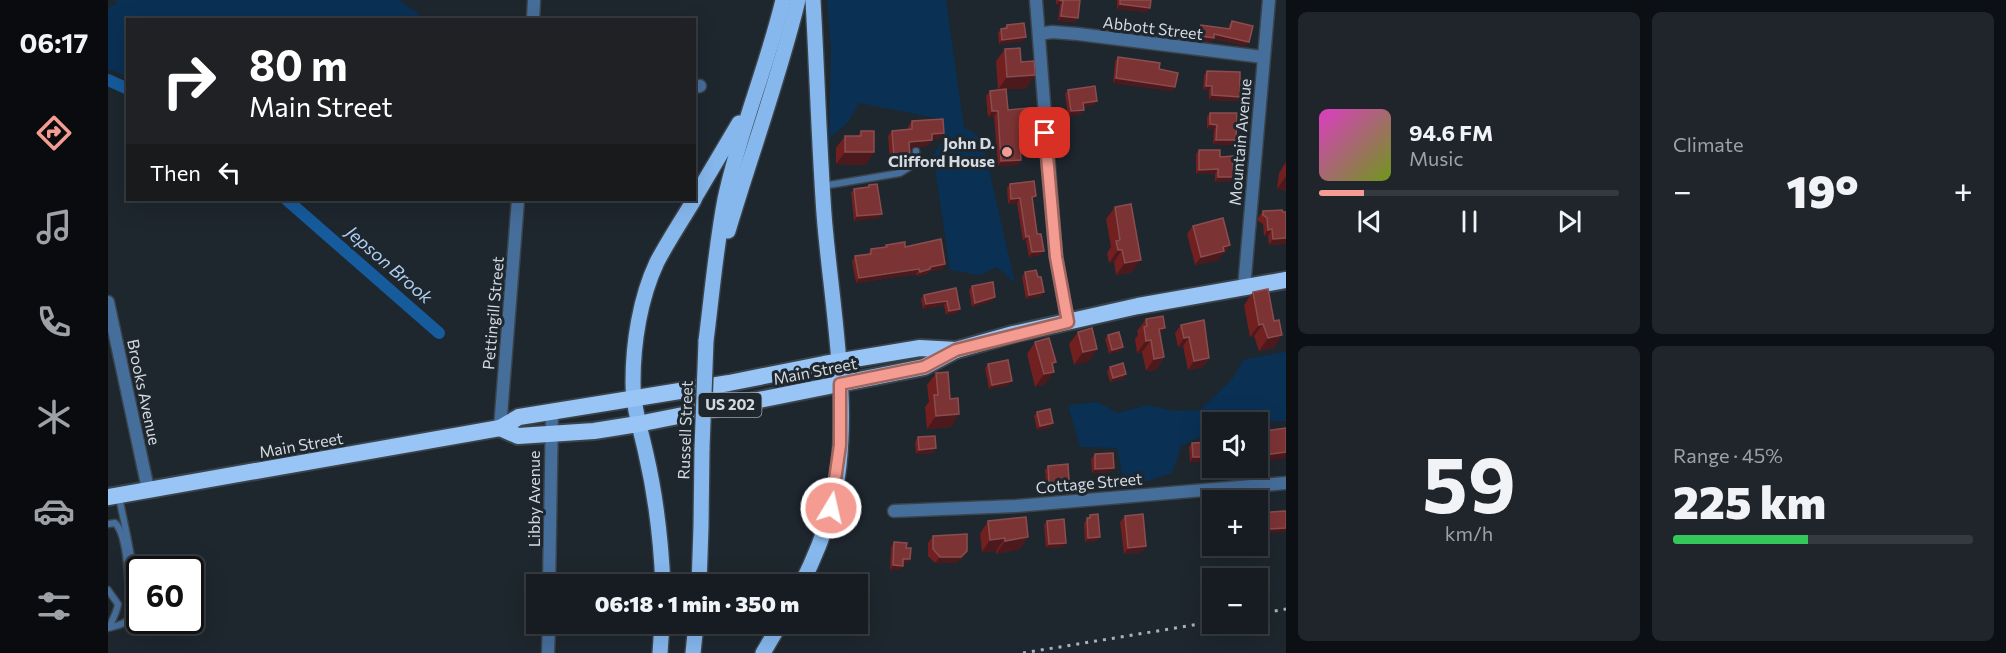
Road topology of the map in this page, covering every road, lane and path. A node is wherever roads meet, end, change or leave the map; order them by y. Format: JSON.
{"nodes":[{"id":1,"x":534,"y":0,"type":"edge"},
{"id":2,"x":783,"y":0,"type":"edge"},
{"id":3,"x":798,"y":0,"type":"edge"},
{"id":4,"x":813,"y":0,"type":"edge"},
{"id":5,"x":1036,"y":0,"type":"edge"},
{"id":6,"x":1269,"y":0,"type":"edge"},
{"id":7,"x":533,"y":18,"type":"edge"},
{"id":8,"x":1039,"y":34,"type":"junction"},
{"id":9,"x":1263,"y":57,"type":"junction"},
{"id":10,"x":763,"y":71,"type":"junction"},
{"id":11,"x":916,"y":151,"type":"edge"},
{"id":12,"x":822,"y":186,"type":"junction"},
{"id":13,"x":696,"y":196,"type":"edge"},
{"id":14,"x":518,"y":201,"type":"edge"},
{"id":15,"x":693,"y":201,"type":"edge"},
{"id":16,"x":715,"y":277,"type":"junction"},
{"id":17,"x":1286,"y":280,"type":"edge"},
{"id":18,"x":1244,"y":288,"type":"junction"},
{"id":19,"x":108,"y":302,"type":"edge"},
{"id":20,"x":1068,"y":322,"type":"junction"},
{"id":21,"x":956,"y":350,"type":"junction"},
{"id":22,"x":839,"y":362,"type":"junction"},
{"id":23,"x":840,"y":384,"type":"junction"},
{"id":24,"x":635,"y":399,"type":"junction"},
{"id":25,"x":552,"y":412,"type":"junction"},
{"id":26,"x":638,"y":424,"type":"junction"},
{"id":27,"x":500,"y":428,"type":"junction"},
{"id":28,"x":550,"y":434,"type":"junction"},
{"id":29,"x":1286,"y":483,"type":"edge"},
{"id":30,"x":148,"y":489,"type":"junction"},
{"id":31,"x":114,"y":496,"type":"edge"},
{"id":32,"x":894,"y":511,"type":"dead end"},
{"id":33,"x":108,"y":522,"type":"edge"},
{"id":34,"x":123,"y":522,"type":"junction"},
{"id":35,"x":129,"y":556,"type":"edge"},
{"id":36,"x":126,"y":569,"type":"edge"},
{"id":37,"x":549,"y":574,"type":"edge"},
{"id":38,"x":662,"y":574,"type":"edge"},
{"id":39,"x":699,"y":574,"type":"edge"},
{"id":40,"x":806,"y":574,"type":"edge"},
{"id":41,"x":108,"y":585,"type":"edge"},
{"id":42,"x":108,"y":590,"type":"edge"},
{"id":43,"x":113,"y":596,"type":"junction"},
{"id":44,"x":126,"y":622,"type":"edge"},
{"id":45,"x":109,"y":628,"type":"edge"},
{"id":46,"x":549,"y":634,"type":"edge"},
{"id":47,"x":661,"y":634,"type":"edge"},
{"id":48,"x":695,"y":634,"type":"edge"},
{"id":49,"x":774,"y":634,"type":"edge"},
{"id":50,"x":548,"y":653,"type":"edge"},
{"id":51,"x":660,"y":653,"type":"edge"},
{"id":52,"x":693,"y":653,"type":"edge"},
{"id":53,"x":763,"y":653,"type":"edge"}],
"edges":[{"from":1,"to":7,"type":"street"},
{"from":2,"to":10,"type":"main road","name":"Russell Street"},
{"from":3,"to":16,"type":"main road","name":"Russell Street"},
{"from":4,"to":12,"type":"main road"},
{"from":5,"to":8,"type":"street"},
{"from":6,"to":9,"type":"street","name":"Mountain Avenue"},
{"from":8,"to":9,"type":"street","name":"Abbott Street"},
{"from":8,"to":20,"type":"street"},
{"from":9,"to":18,"type":"street","name":"Mountain Avenue"},
{"from":10,"to":13,"type":"main road"},
{"from":10,"to":16,"type":"main road","name":"Russell Street"},
{"from":11,"to":12,"type":"lane"},
{"from":12,"to":22,"type":"main road"},
{"from":14,"to":27,"type":"street","name":"Pettingill Street"},
{"from":15,"to":24,"type":"main road"},
{"from":16,"to":39,"type":"main road","name":"Russell Street","bridge":true},
{"from":17,"to":18,"type":"highway","name":"Main Street","number":"US 202"},
{"from":18,"to":20,"type":"highway","name":"Main Street","number":"US 202"},
{"from":19,"to":30,"type":"street","name":"Brooks Avenue"},
{"from":20,"to":21,"type":"highway","name":"Main Street","number":"US 202"},
{"from":21,"to":22,"type":"highway","name":"Main Street","number":"US 202"},
{"from":21,"to":23,"type":"highway","name":"Main Street","number":"US 202"},
{"from":22,"to":23,"type":"main road"},
{"from":22,"to":24,"type":"highway","name":"Main Street","number":"US 202"},
{"from":23,"to":26,"type":"highway","name":"Main Street","number":"US 202"},
{"from":23,"to":40,"type":"main road"},
{"from":24,"to":25,"type":"highway","name":"Main Street","number":"US 202"},
{"from":24,"to":26,"type":"main road"},
{"from":25,"to":27,"type":"highway","name":"Main Street","number":"US 202"},
{"from":25,"to":28,"type":"street","name":"Libby Avenue"},
{"from":26,"to":28,"type":"highway","name":"Main Street","number":"US 202"},
{"from":26,"to":38,"type":"main road"},
{"from":27,"to":28,"type":"highway","name":"Main Street","number":"US 202"},
{"from":27,"to":30,"type":"highway","name":"Main Street","number":"US 202"},
{"from":28,"to":37,"type":"street","name":"Libby Avenue"},
{"from":29,"to":32,"type":"street","name":"Cottage Street"},
{"from":30,"to":31,"type":"highway","name":"Main Street","number":"US 202"},
{"from":31,"to":34,"type":"lane"},
{"from":33,"to":34,"type":"lane"},
{"from":33,"to":36,"type":"lane"},
{"from":34,"to":35,"type":"lane"},
{"from":41,"to":43,"type":"lane"},
{"from":42,"to":43,"type":"lane"},
{"from":43,"to":45,"type":"lane"},
{"from":44,"to":45,"type":"lane"},
{"from":46,"to":50,"type":"street"},
{"from":47,"to":51,"type":"main road"},
{"from":48,"to":52,"type":"main road"},
{"from":49,"to":53,"type":"main road"}]}
